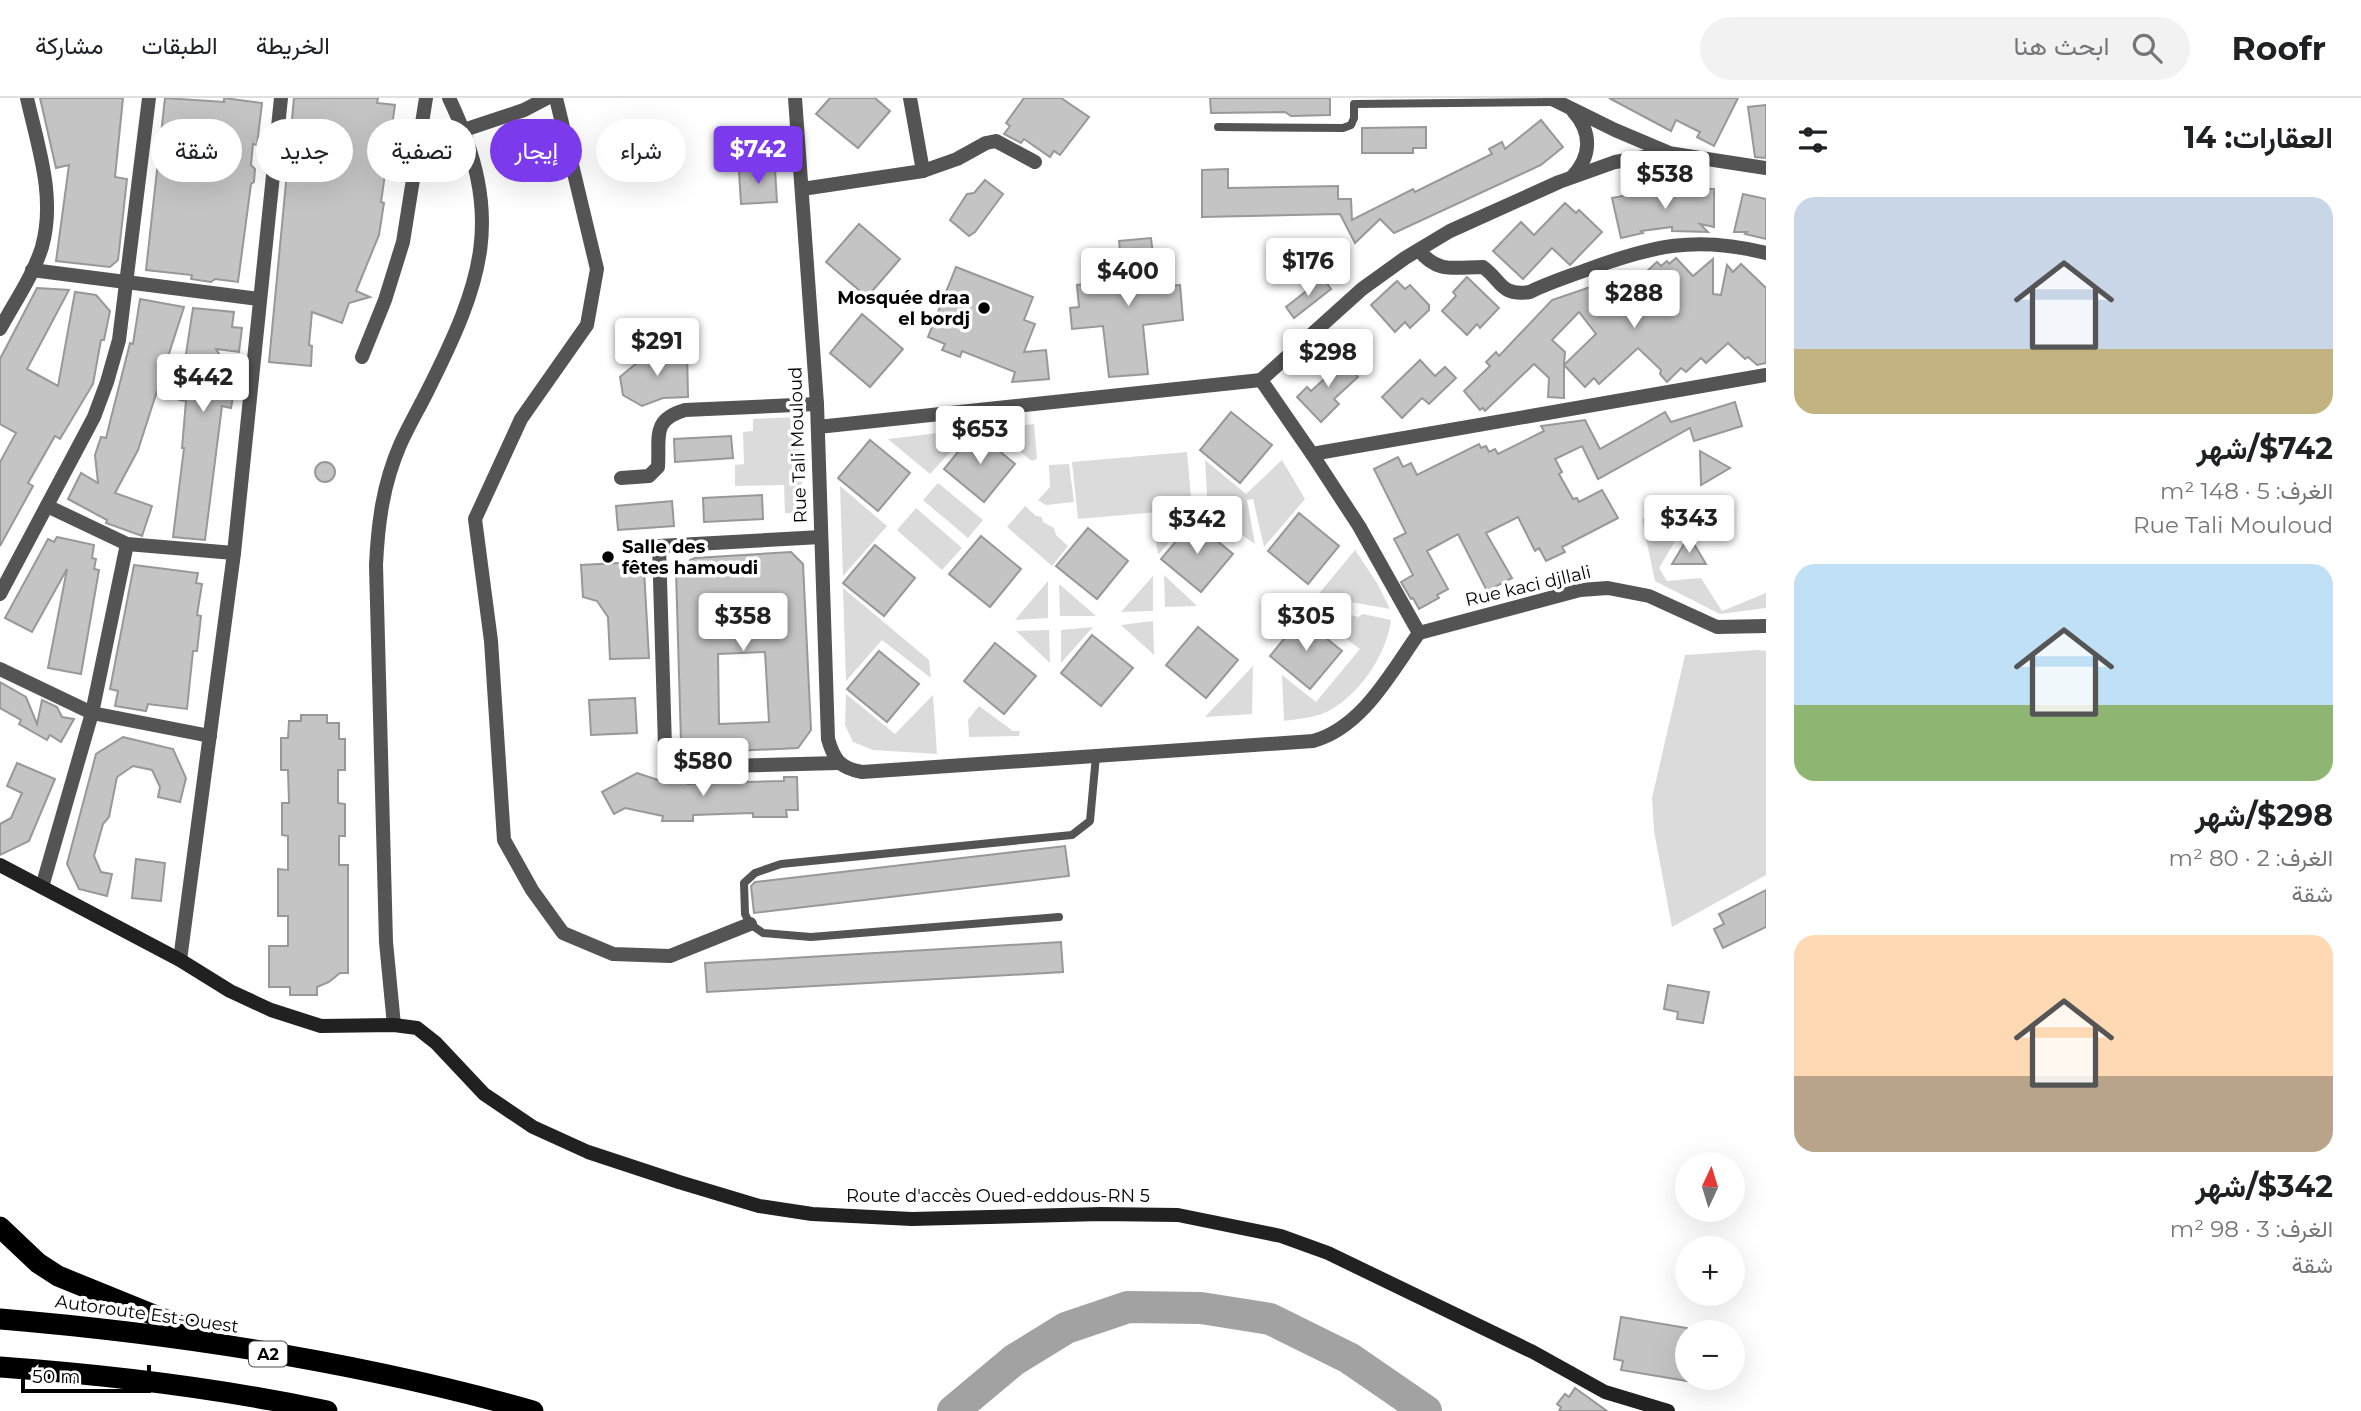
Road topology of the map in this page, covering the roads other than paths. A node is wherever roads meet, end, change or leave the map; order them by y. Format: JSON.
{"nodes":[{"id":1,"x":27,"y":98,"type":"edge"},
{"id":2,"x":149,"y":98,"type":"edge"},
{"id":3,"x":281,"y":98,"type":"edge"},
{"id":4,"x":426,"y":98,"type":"edge"},
{"id":5,"x":449,"y":98,"type":"edge"},
{"id":6,"x":547,"y":98,"type":"edge"},
{"id":7,"x":556,"y":98,"type":"edge"},
{"id":8,"x":795,"y":98,"type":"edge"},
{"id":9,"x":910,"y":98,"type":"edge"},
{"id":10,"x":1354,"y":101,"type":"edge"},
{"id":11,"x":1559,"y":103,"type":"edge"},
{"id":12,"x":459,"y":119,"type":"edge"},
{"id":13,"x":476,"y":126,"type":"edge"},
{"id":14,"x":1219,"y":127,"type":"dead end"},
{"id":15,"x":1668,"y":153,"type":"junction"},
{"id":16,"x":1035,"y":163,"type":"dead end"},
{"id":17,"x":1766,"y":168,"type":"edge"},
{"id":18,"x":923,"y":171,"type":"junction"},
{"id":19,"x":476,"y":175,"type":"edge"},
{"id":20,"x":1572,"y":177,"type":"junction"},
{"id":21,"x":802,"y":189,"type":"junction"},
{"id":22,"x":1419,"y":250,"type":"junction"},
{"id":23,"x":1766,"y":253,"type":"edge"},
{"id":24,"x":32,"y":270,"type":"junction"},
{"id":25,"x":127,"y":282,"type":"junction"},
{"id":26,"x":259,"y":299,"type":"junction"},
{"id":27,"x":0,"y":329,"type":"edge"},
{"id":28,"x":362,"y":357,"type":"dead end"},
{"id":29,"x":1766,"y":374,"type":"edge"},
{"id":30,"x":1261,"y":380,"type":"junction"},
{"id":31,"x":817,"y":404,"type":"junction"},
{"id":32,"x":818,"y":427,"type":"junction"},
{"id":33,"x":1311,"y":454,"type":"junction"},
{"id":34,"x":621,"y":478,"type":"dead end"},
{"id":35,"x":47,"y":506,"type":"junction"},
{"id":36,"x":821,"y":537,"type":"junction"},
{"id":37,"x":127,"y":544,"type":"junction"},
{"id":38,"x":234,"y":552,"type":"junction"},
{"id":39,"x":0,"y":594,"type":"edge"},
{"id":40,"x":1766,"y":626,"type":"edge"},
{"id":41,"x":1419,"y":633,"type":"junction"},
{"id":42,"x":0,"y":669,"type":"edge"},
{"id":43,"x":92,"y":713,"type":"junction"},
{"id":44,"x":210,"y":736,"type":"junction"},
{"id":45,"x":1096,"y":756,"type":"junction"},
{"id":46,"x":838,"y":763,"type":"junction"},
{"id":47,"x":0,"y":865,"type":"edge"},
{"id":48,"x":41,"y":887,"type":"junction"},
{"id":49,"x":1059,"y":916,"type":"dead end"},
{"id":50,"x":750,"y":924,"type":"junction"},
{"id":51,"x":180,"y":960,"type":"junction"},
{"id":52,"x":394,"y":1025,"type":"junction"},
{"id":53,"x":0,"y":1227,"type":"edge"},
{"id":54,"x":0,"y":1319,"type":"edge"},
{"id":55,"x":237,"y":1349,"type":"junction"},
{"id":56,"x":0,"y":1367,"type":"edge"},
{"id":57,"x":327,"y":1411,"type":"edge"},
{"id":58,"x":533,"y":1411,"type":"edge"},
{"id":59,"x":1668,"y":1411,"type":"edge"}],
"edges":[{"from":1,"to":24,"type":"street"},
{"from":2,"to":25,"type":"street"},
{"from":3,"to":26,"type":"street"},
{"from":4,"to":28,"type":"street"},
{"from":5,"to":12,"type":"street"},
{"from":6,"to":13,"type":"street"},
{"from":7,"to":50,"type":"street"},
{"from":8,"to":21,"type":"street","name":"Rue Tali Mouloud"},
{"from":9,"to":18,"type":"street"},
{"from":10,"to":11,"type":"lane"},
{"from":10,"to":14,"type":"lane"},
{"from":11,"to":15,"type":"street"},
{"from":11,"to":20,"type":"street"},
{"from":15,"to":17,"type":"street"},
{"from":15,"to":20,"type":"street"},
{"from":16,"to":18,"type":"street"},
{"from":18,"to":21,"type":"street"},
{"from":19,"to":52,"type":"street"},
{"from":20,"to":22,"type":"street"},
{"from":21,"to":31,"type":"street","name":"Rue Tali Mouloud"},
{"from":22,"to":23,"type":"street"},
{"from":22,"to":30,"type":"street"},
{"from":24,"to":25,"type":"street"},
{"from":24,"to":27,"type":"street"},
{"from":25,"to":26,"type":"street"},
{"from":25,"to":35,"type":"street"},
{"from":26,"to":38,"type":"street"},
{"from":29,"to":33,"type":"street"},
{"from":30,"to":32,"type":"street"},
{"from":30,"to":33,"type":"street"},
{"from":31,"to":32,"type":"street","name":"Rue Tali Mouloud"},
{"from":31,"to":34,"type":"street"},
{"from":32,"to":36,"type":"street","name":"Rue Tali Mouloud"},
{"from":33,"to":41,"type":"street"},
{"from":35,"to":37,"type":"street"},
{"from":35,"to":39,"type":"street"},
{"from":36,"to":46,"type":"street","name":"Rue Tali Mouloud"},
{"from":36,"to":46,"type":"street"},
{"from":37,"to":38,"type":"street"},
{"from":37,"to":43,"type":"street"},
{"from":38,"to":44,"type":"street"},
{"from":40,"to":41,"type":"street","name":"Rue kaci djllali"},
{"from":41,"to":45,"type":"street"},
{"from":42,"to":43,"type":"street"},
{"from":43,"to":44,"type":"street"},
{"from":43,"to":48,"type":"street"},
{"from":44,"to":51,"type":"street"},
{"from":45,"to":46,"type":"street"},
{"from":45,"to":50,"type":"lane"},
{"from":47,"to":48,"type":"main road","name":"Route d'accès Oued-eddous-RN 5"},
{"from":48,"to":51,"type":"main road","name":"Route d'accès Oued-eddous-RN 5"},
{"from":49,"to":50,"type":"lane"},
{"from":51,"to":52,"type":"main road","name":"Route d'accès Oued-eddous-RN 5"},
{"from":52,"to":59,"type":"main road","name":"Route d'accès Oued-eddous-RN 5"},
{"from":53,"to":55,"type":"highway"},
{"from":54,"to":55,"type":"highway","name":"Autoroute Est-Ouest","number":"A2"},
{"from":55,"to":58,"type":"highway","name":"Autoroute Est-Ouest","number":"A2"},
{"from":56,"to":57,"type":"highway"}]}
